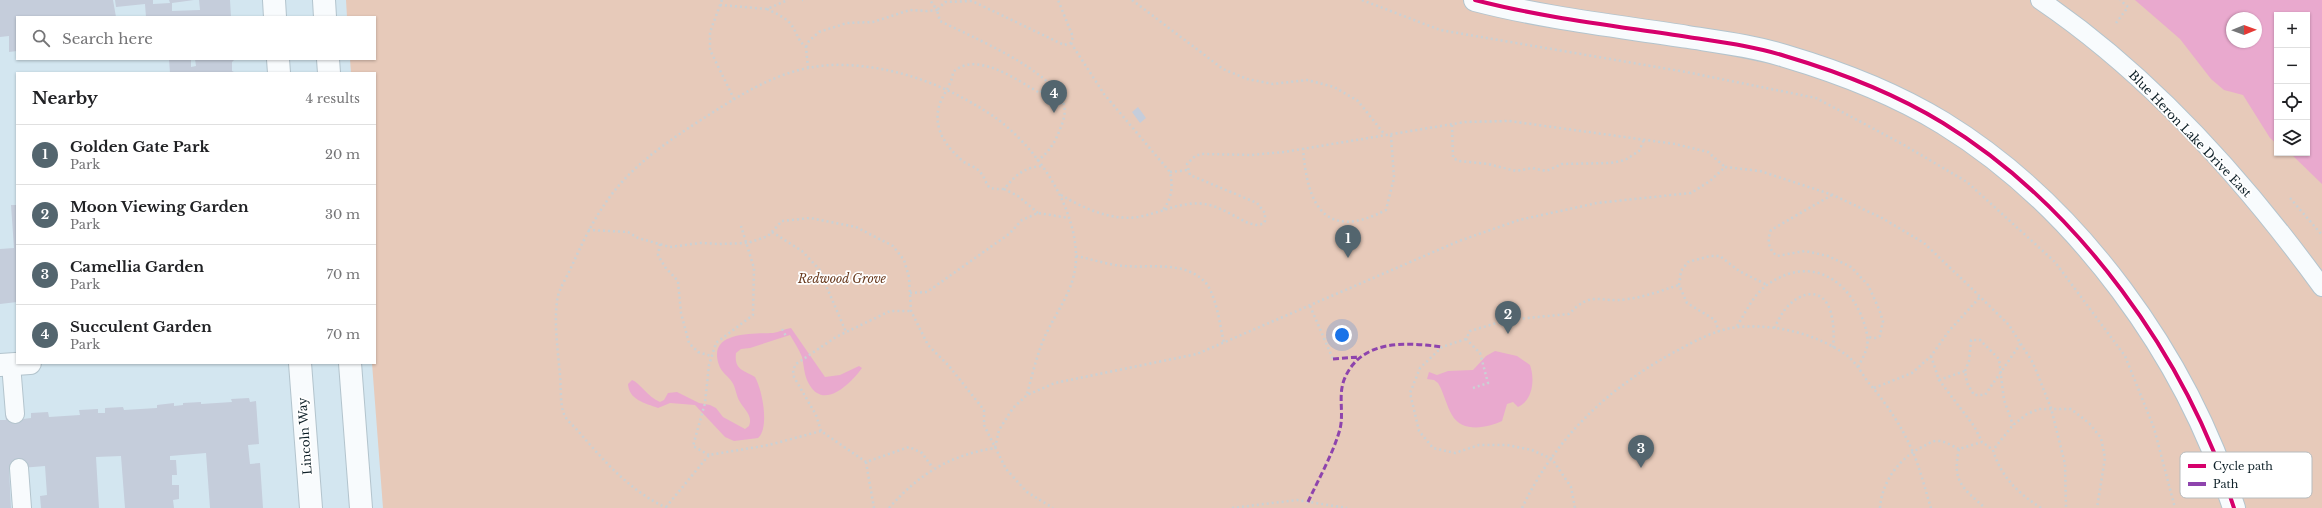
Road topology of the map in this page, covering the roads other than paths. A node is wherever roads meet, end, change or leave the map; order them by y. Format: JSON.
{"nodes":[{"id":1,"x":274,"y":0,"type":"edge"},
{"id":2,"x":324,"y":0,"type":"edge"},
{"id":3,"x":1475,"y":0,"type":"edge"},
{"id":4,"x":2040,"y":0,"type":"edge"},
{"id":5,"x":275,"y":16,"type":"edge"},
{"id":6,"x":325,"y":16,"type":"edge"},
{"id":7,"x":278,"y":60,"type":"edge"},
{"id":8,"x":328,"y":60,"type":"edge"},
{"id":9,"x":279,"y":72,"type":"edge"},
{"id":10,"x":329,"y":72,"type":"edge"},
{"id":11,"x":2322,"y":287,"type":"edge"},
{"id":12,"x":14,"y":364,"type":"edge"},
{"id":13,"x":300,"y":364,"type":"edge"},
{"id":14,"x":350,"y":364,"type":"edge"},
{"id":15,"x":15,"y":414,"type":"dead end"},
{"id":16,"x":2214,"y":452,"type":"edge"},
{"id":17,"x":19,"y":468,"type":"dead end"},
{"id":18,"x":2230,"y":498,"type":"edge"},
{"id":19,"x":22,"y":508,"type":"edge"},
{"id":20,"x":310,"y":508,"type":"edge"},
{"id":21,"x":361,"y":508,"type":"edge"},
{"id":22,"x":2234,"y":508,"type":"edge"}],
"edges":[{"from":1,"to":5,"type":"street"},
{"from":2,"to":6,"type":"street"},
{"from":3,"to":16,"type":"street"},
{"from":4,"to":11,"type":"lane","name":"Blue Heron Lake Drive East"},
{"from":7,"to":9,"type":"street"},
{"from":8,"to":10,"type":"street"},
{"from":12,"to":15,"type":"lane"},
{"from":13,"to":20,"type":"street","name":"Lincoln Way"},
{"from":14,"to":21,"type":"street"},
{"from":17,"to":19,"type":"lane"},
{"from":18,"to":22,"type":"street"}]}
